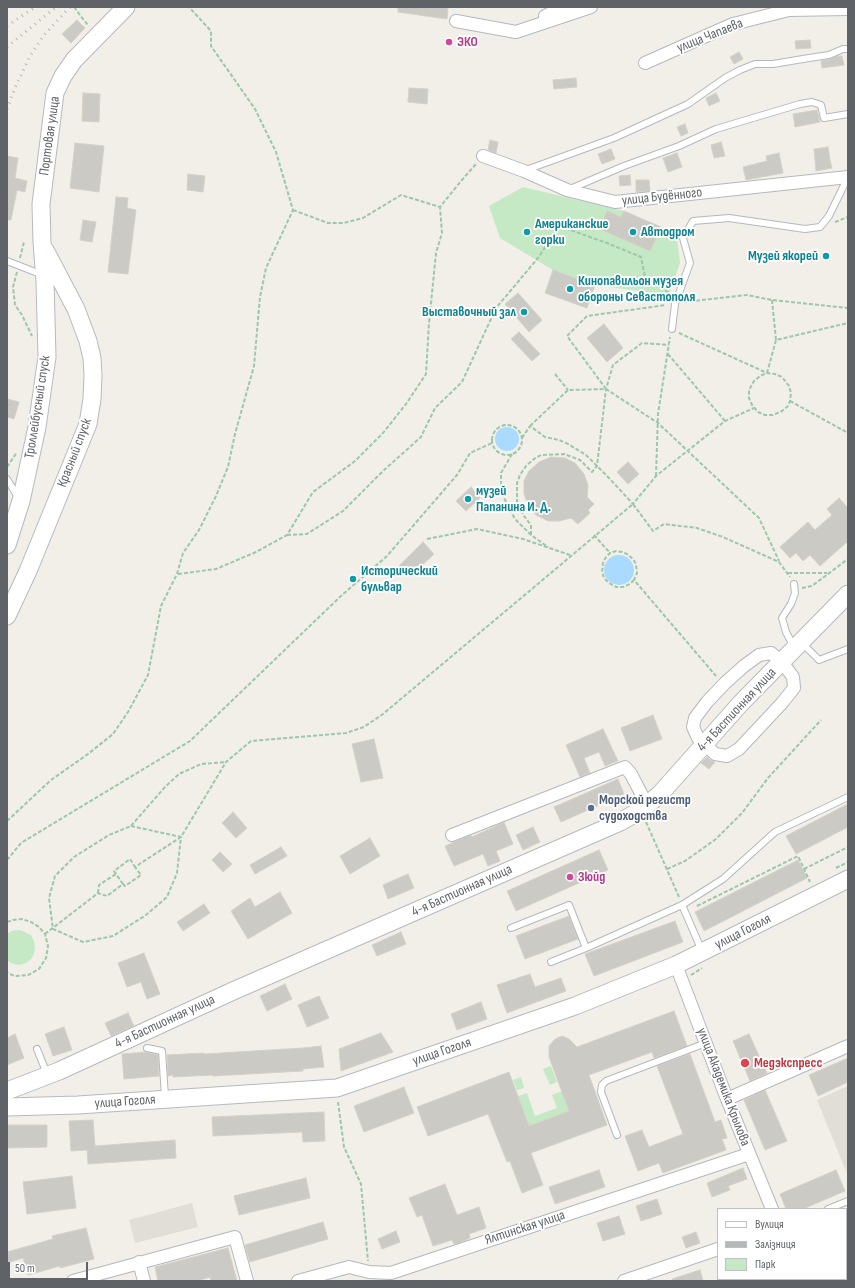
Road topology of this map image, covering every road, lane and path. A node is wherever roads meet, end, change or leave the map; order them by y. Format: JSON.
{"nodes":[{"id":1,"x":74,"y":7,"type":"edge"},
{"id":2,"x":126,"y":7,"type":"edge"},
{"id":3,"x":189,"y":7,"type":"edge"},
{"id":4,"x":563,"y":7,"type":"edge"},
{"id":5,"x":591,"y":7,"type":"edge"},
{"id":6,"x":848,"y":9,"type":"edge"},
{"id":7,"x":456,"y":20,"type":"dead end"},
{"id":8,"x":89,"y":26,"type":"dead end"},
{"id":9,"x":516,"y":32,"type":"junction"},
{"id":10,"x":848,"y":49,"type":"edge"},
{"id":11,"x":644,"y":63,"type":"dead end"},
{"id":12,"x":848,"y":114,"type":"edge"},
{"id":13,"x":483,"y":156,"type":"joint"},
{"id":14,"x":524,"y":171,"type":"junction"},
{"id":15,"x":848,"y":177,"type":"edge"},
{"id":16,"x":567,"y":190,"type":"junction"},
{"id":17,"x":440,"y":207,"type":"junction"},
{"id":18,"x":293,"y":210,"type":"junction"},
{"id":19,"x":24,"y":242,"type":"dead end"},
{"id":20,"x":42,"y":242,"type":"junction"},
{"id":21,"x":7,"y":261,"type":"edge"},
{"id":22,"x":18,"y":265,"type":"junction"},
{"id":23,"x":45,"y":275,"type":"junction"},
{"id":24,"x":772,"y":300,"type":"junction"},
{"id":25,"x":675,"y":304,"type":"junction"},
{"id":26,"x":848,"y":308,"type":"edge"},
{"id":27,"x":848,"y":323,"type":"edge"},
{"id":28,"x":672,"y":329,"type":"junction"},
{"id":29,"x":32,"y":336,"type":"dead end"},
{"id":30,"x":776,"y":340,"type":"junction"},
{"id":31,"x":669,"y":345,"type":"junction"},
{"id":32,"x":668,"y":354,"type":"junction"},
{"id":33,"x":767,"y":373,"type":"junction"},
{"id":34,"x":555,"y":374,"type":"dead end"},
{"id":35,"x":606,"y":389,"type":"junction"},
{"id":36,"x":568,"y":390,"type":"junction"},
{"id":37,"x":790,"y":401,"type":"junction"},
{"id":38,"x":754,"y":408,"type":"junction"},
{"id":39,"x":725,"y":421,"type":"junction"},
{"id":40,"x":658,"y":423,"type":"junction"},
{"id":41,"x":530,"y":426,"type":"junction"},
{"id":42,"x":848,"y":433,"type":"edge"},
{"id":43,"x":522,"y":438,"type":"junction"},
{"id":44,"x":492,"y":442,"type":"junction"},
{"id":45,"x":688,"y":451,"type":"junction"},
{"id":46,"x":17,"y":452,"type":"dead end"},
{"id":47,"x":512,"y":454,"type":"junction"},
{"id":48,"x":597,"y":466,"type":"junction"},
{"id":49,"x":7,"y":467,"type":"edge"},
{"id":50,"x":656,"y":476,"type":"junction"},
{"id":51,"x":7,"y":479,"type":"edge"},
{"id":52,"x":21,"y":501,"type":"junction"},
{"id":53,"x":633,"y":504,"type":"junction"},
{"id":54,"x":287,"y":535,"type":"junction"},
{"id":55,"x":531,"y":535,"type":"junction"},
{"id":56,"x":594,"y":535,"type":"junction"},
{"id":57,"x":427,"y":539,"type":"dead end"},
{"id":58,"x":7,"y":545,"type":"edge"},
{"id":59,"x":550,"y":549,"type":"junction"},
{"id":60,"x":610,"y":553,"type":"junction"},
{"id":61,"x":570,"y":555,"type":"junction"},
{"id":62,"x":848,"y":559,"type":"edge"},
{"id":63,"x":780,"y":562,"type":"junction"},
{"id":64,"x":787,"y":573,"type":"junction"},
{"id":65,"x":828,"y":573,"type":"junction"},
{"id":66,"x":177,"y":574,"type":"junction"},
{"id":67,"x":634,"y":580,"type":"junction"},
{"id":68,"x":794,"y":584,"type":"joint"},
{"id":69,"x":812,"y":586,"type":"dead end"},
{"id":70,"x":848,"y":594,"type":"edge"},
{"id":71,"x":7,"y":616,"type":"edge"},
{"id":72,"x":798,"y":645,"type":"junction"},
{"id":73,"x":848,"y":649,"type":"edge"},
{"id":74,"x":782,"y":662,"type":"junction"},
{"id":75,"x":718,"y":679,"type":"dead end"},
{"id":76,"x":821,"y":720,"type":"dead end"},
{"id":77,"x":704,"y":745,"type":"junction"},
{"id":78,"x":226,"y":762,"type":"junction"},
{"id":79,"x":848,"y":797,"type":"edge"},
{"id":80,"x":644,"y":808,"type":"junction"},
{"id":81,"x":7,"y":821,"type":"edge"},
{"id":82,"x":131,"y":826,"type":"junction"},
{"id":83,"x":452,"y":835,"type":"dead end"},
{"id":84,"x":181,"y":837,"type":"junction"},
{"id":85,"x":848,"y":847,"type":"edge"},
{"id":86,"x":7,"y":860,"type":"edge"},
{"id":87,"x":135,"y":867,"type":"junction"},
{"id":88,"x":667,"y":869,"type":"junction"},
{"id":89,"x":804,"y":869,"type":"junction"},
{"id":90,"x":116,"y":874,"type":"junction"},
{"id":91,"x":848,"y":880,"type":"edge"},
{"id":92,"x":810,"y":882,"type":"dead end"},
{"id":93,"x":123,"y":884,"type":"junction"},
{"id":94,"x":98,"y":893,"type":"junction"},
{"id":95,"x":682,"y":905,"type":"junction"},
{"id":96,"x":686,"y":912,"type":"junction"},
{"id":97,"x":7,"y":922,"type":"edge"},
{"id":98,"x":511,"y":928,"type":"dead end"},
{"id":99,"x":53,"y":929,"type":"junction"},
{"id":100,"x":45,"y":934,"type":"junction"},
{"id":101,"x":586,"y":948,"type":"junction"},
{"id":102,"x":703,"y":960,"type":"junction"},
{"id":103,"x":551,"y":962,"type":"dead end"},
{"id":104,"x":676,"y":965,"type":"junction"},
{"id":105,"x":7,"y":973,"type":"edge"},
{"id":106,"x":691,"y":980,"type":"dead end"},
{"id":107,"x":706,"y":1043,"type":"junction"},
{"id":108,"x":848,"y":1046,"type":"edge"},
{"id":109,"x":148,"y":1048,"type":"dead end"},
{"id":110,"x":37,"y":1049,"type":"dead end"},
{"id":111,"x":47,"y":1076,"type":"junction"},
{"id":112,"x":7,"y":1091,"type":"edge"},
{"id":113,"x":338,"y":1097,"type":"dead end"},
{"id":114,"x":165,"y":1099,"type":"junction"},
{"id":115,"x":727,"y":1099,"type":"junction"},
{"id":116,"x":7,"y":1107,"type":"edge"},
{"id":117,"x":617,"y":1135,"type":"dead end"},
{"id":118,"x":749,"y":1154,"type":"junction"},
{"id":119,"x":848,"y":1201,"type":"edge"},
{"id":120,"x":772,"y":1208,"type":"edge"},
{"id":121,"x":830,"y":1208,"type":"edge"},
{"id":122,"x":717,"y":1248,"type":"edge"},
{"id":123,"x":139,"y":1262,"type":"junction"},
{"id":124,"x":370,"y":1276,"type":"edge"},
{"id":125,"x":73,"y":1281,"type":"edge"},
{"id":126,"x":144,"y":1281,"type":"edge"},
{"id":127,"x":247,"y":1281,"type":"edge"},
{"id":128,"x":298,"y":1281,"type":"edge"},
{"id":129,"x":624,"y":1281,"type":"edge"}],
"edges":[{"from":1,"to":8,"type":"path"},
{"from":2,"to":20,"type":"main road","name":"Портовая улица"},
{"from":3,"to":18,"type":"path"},
{"from":4,"to":9,"type":"street"},
{"from":5,"to":9,"type":"street"},
{"from":6,"to":11,"type":"street","name":"улица Чапаева"},
{"from":7,"to":9,"type":"street"},
{"from":10,"to":14,"type":"lane"},
{"from":12,"to":16,"type":"lane"},
{"from":13,"to":14,"type":"street","name":"улица Будённого"},
{"from":13,"to":17,"type":"path"},
{"from":14,"to":16,"type":"street","name":"улица Будённого"},
{"from":15,"to":16,"type":"street","name":"улица Будённого"},
{"from":15,"to":25,"type":"lane"},
{"from":17,"to":18,"type":"path"},
{"from":17,"to":54,"type":"path"},
{"from":18,"to":66,"type":"path"},
{"from":19,"to":22,"type":"path"},
{"from":20,"to":23,"type":"main road","name":"Троллейбусный спуск"},
{"from":20,"to":71,"type":"main road","name":"Красный спуск"},
{"from":21,"to":22,"type":"lane"},
{"from":22,"to":23,"type":"lane"},
{"from":22,"to":29,"type":"path"},
{"from":23,"to":52,"type":"main road","name":"Троллейбусный спуск"},
{"from":24,"to":25,"type":"path"},
{"from":24,"to":26,"type":"path"},
{"from":24,"to":30,"type":"path"},
{"from":25,"to":28,"type":"lane"},
{"from":25,"to":35,"type":"path"},
{"from":25,"to":54,"type":"path"},
{"from":27,"to":30,"type":"path"},
{"from":28,"to":31,"type":"path"},
{"from":28,"to":33,"type":"path"},
{"from":30,"to":33,"type":"path"},
{"from":31,"to":32,"type":"path"},
{"from":31,"to":35,"type":"path"},
{"from":32,"to":39,"type":"path"},
{"from":32,"to":40,"type":"path"},
{"from":33,"to":37,"type":"path"},
{"from":33,"to":38,"type":"path"},
{"from":34,"to":36,"type":"path"},
{"from":35,"to":36,"type":"path"},
{"from":35,"to":40,"type":"path"},
{"from":35,"to":48,"type":"path"},
{"from":36,"to":41,"type":"path"},
{"from":37,"to":38,"type":"path"},
{"from":37,"to":42,"type":"path"},
{"from":38,"to":39,"type":"path"},
{"from":39,"to":45,"type":"path"},
{"from":40,"to":45,"type":"path"},
{"from":40,"to":50,"type":"path"},
{"from":41,"to":43,"type":"path"},
{"from":41,"to":48,"type":"path"},
{"from":43,"to":44,"type":"path"},
{"from":43,"to":47,"type":"path"},
{"from":44,"to":47,"type":"path"},
{"from":44,"to":86,"type":"path"},
{"from":45,"to":50,"type":"path"},
{"from":45,"to":63,"type":"path"},
{"from":46,"to":49,"type":"path"},
{"from":47,"to":55,"type":"path"},
{"from":48,"to":53,"type":"path"},
{"from":48,"to":55,"type":"path"},
{"from":50,"to":53,"type":"path"},
{"from":51,"to":52,"type":"lane"},
{"from":52,"to":58,"type":"main road","name":"Троллейбусный спуск"},
{"from":53,"to":56,"type":"path"},
{"from":53,"to":63,"type":"path"},
{"from":54,"to":66,"type":"path"},
{"from":55,"to":59,"type":"path"},
{"from":56,"to":60,"type":"path"},
{"from":56,"to":61,"type":"path"},
{"from":57,"to":59,"type":"path"},
{"from":59,"to":61,"type":"path"},
{"from":60,"to":67,"type":"path"},
{"from":60,"to":67,"type":"path"},
{"from":61,"to":78,"type":"path"},
{"from":62,"to":65,"type":"path"},
{"from":63,"to":64,"type":"path"},
{"from":64,"to":65,"type":"path"},
{"from":64,"to":68,"type":"path"},
{"from":65,"to":69,"type":"path"},
{"from":66,"to":81,"type":"path"},
{"from":67,"to":75,"type":"path"},
{"from":68,"to":72,"type":"lane"},
{"from":70,"to":72,"type":"main road","name":"4-я Бастионная улица"},
{"from":72,"to":73,"type":"lane"},
{"from":72,"to":74,"type":"main road","name":"4-я Бастионная улица"},
{"from":74,"to":77,"type":"main road","name":"4-я Бастионная улица"},
{"from":74,"to":77,"type":"street"},
{"from":74,"to":77,"type":"street"},
{"from":76,"to":88,"type":"path"},
{"from":77,"to":80,"type":"main road","name":"4-я Бастионная улица"},
{"from":78,"to":82,"type":"path"},
{"from":78,"to":84,"type":"path"},
{"from":79,"to":95,"type":"lane"},
{"from":80,"to":83,"type":"street"},
{"from":80,"to":88,"type":"path"},
{"from":80,"to":111,"type":"main road","name":"4-я Бастионная улица"},
{"from":82,"to":84,"type":"path"},
{"from":82,"to":99,"type":"path"},
{"from":84,"to":87,"type":"path"},
{"from":84,"to":99,"type":"path"},
{"from":85,"to":89,"type":"path"},
{"from":87,"to":90,"type":"path"},
{"from":87,"to":93,"type":"path"},
{"from":88,"to":95,"type":"path"},
{"from":89,"to":92,"type":"path"},
{"from":89,"to":96,"type":"path"},
{"from":90,"to":93,"type":"path"},
{"from":90,"to":94,"type":"path"},
{"from":91,"to":102,"type":"main road","name":"улица Гоголя"},
{"from":93,"to":94,"type":"path"},
{"from":94,"to":99,"type":"path"},
{"from":95,"to":96,"type":"lane"},
{"from":95,"to":101,"type":"lane"},
{"from":96,"to":102,"type":"lane"},
{"from":97,"to":100,"type":"path"},
{"from":98,"to":101,"type":"lane"},
{"from":99,"to":100,"type":"path"},
{"from":100,"to":105,"type":"path"},
{"from":101,"to":103,"type":"lane"},
{"from":102,"to":104,"type":"main road","name":"улица Гоголя"},
{"from":102,"to":106,"type":"path"},
{"from":104,"to":107,"type":"street","name":"улица Академика Крылова"},
{"from":104,"to":114,"type":"main road","name":"улица Гоголя"},
{"from":107,"to":115,"type":"street","name":"улица Академика Крылова"},
{"from":107,"to":117,"type":"lane"},
{"from":108,"to":115,"type":"street"},
{"from":109,"to":114,"type":"lane"},
{"from":110,"to":111,"type":"lane"},
{"from":111,"to":112,"type":"main road","name":"4-я Бастионная улица"},
{"from":113,"to":124,"type":"path"},
{"from":114,"to":116,"type":"main road","name":"улица Гоголя"},
{"from":115,"to":118,"type":"street","name":"улица Академика Крылова"},
{"from":118,"to":120,"type":"street","name":"улица Академика Крылова"},
{"from":118,"to":124,"type":"street","name":"Ялтинская улица"},
{"from":119,"to":121,"type":"lane"},
{"from":122,"to":129,"type":"street"},
{"from":123,"to":125,"type":"street"},
{"from":123,"to":126,"type":"street"},
{"from":123,"to":127,"type":"street"},
{"from":124,"to":128,"type":"street","name":"Ялтинская улица"}]}
